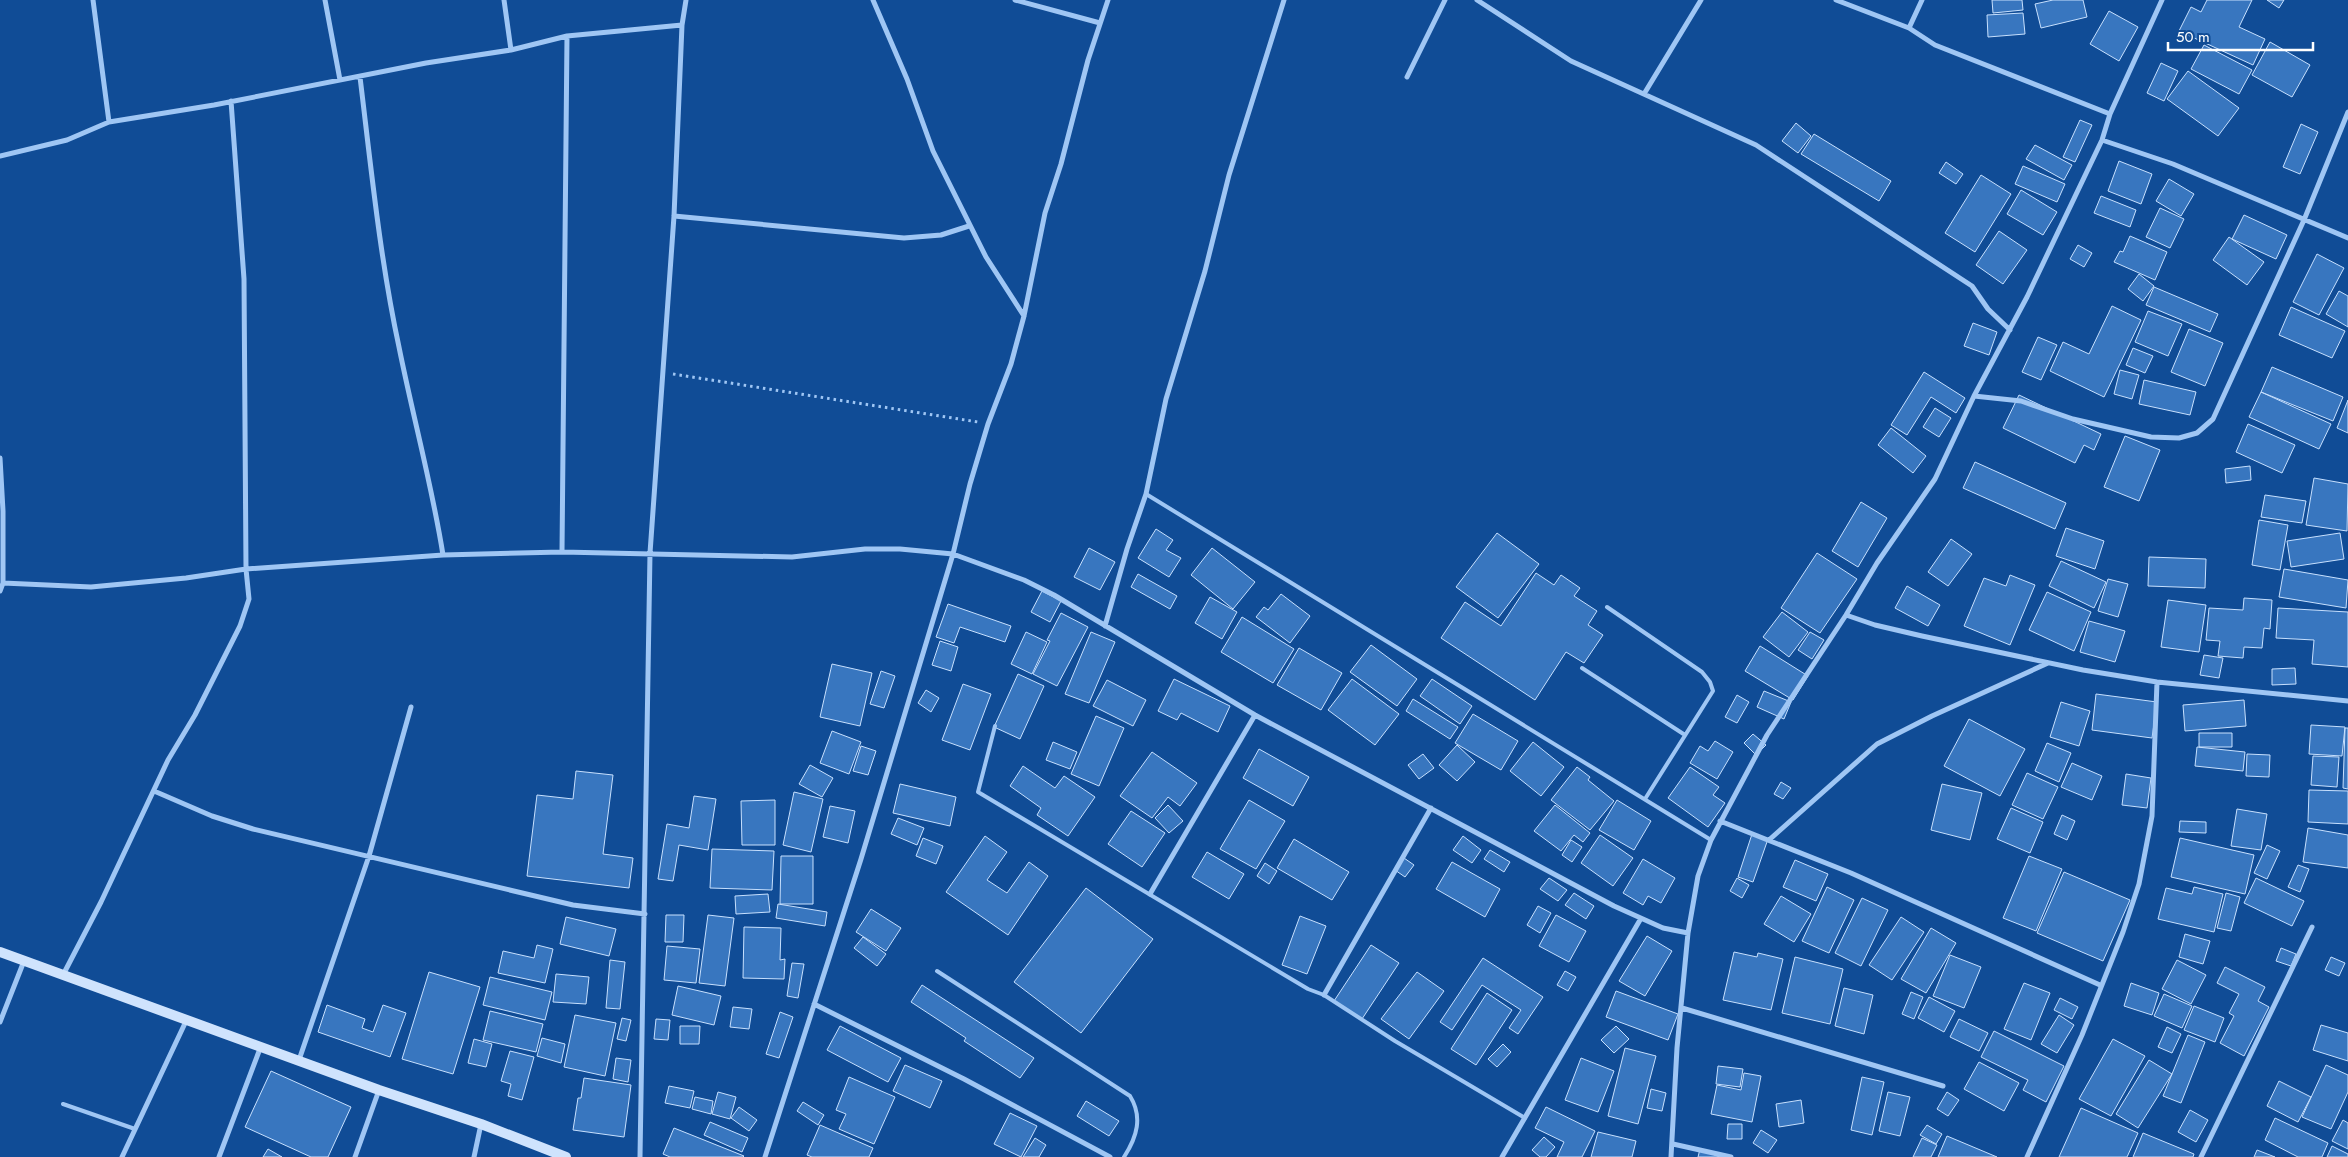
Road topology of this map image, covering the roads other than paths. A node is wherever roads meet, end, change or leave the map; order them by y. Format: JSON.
{"nodes":[{"id":1,"x":93,"y":0,"type":"edge"},
{"id":2,"x":325,"y":0,"type":"edge"},
{"id":3,"x":504,"y":0,"type":"edge"},
{"id":4,"x":686,"y":0,"type":"edge"},
{"id":5,"x":873,"y":0,"type":"edge"},
{"id":6,"x":1015,"y":0,"type":"edge"},
{"id":7,"x":1108,"y":0,"type":"edge"},
{"id":8,"x":1284,"y":0,"type":"edge"},
{"id":9,"x":1445,"y":0,"type":"edge"},
{"id":10,"x":1476,"y":0,"type":"edge"},
{"id":11,"x":1701,"y":0,"type":"edge"},
{"id":12,"x":1836,"y":0,"type":"edge"},
{"id":13,"x":1922,"y":0,"type":"edge"},
{"id":14,"x":2162,"y":0,"type":"edge"},
{"id":15,"x":1100,"y":23,"type":"junction"},
{"id":16,"x":682,"y":25,"type":"junction"},
{"id":17,"x":1909,"y":28,"type":"junction"},
{"id":18,"x":567,"y":36,"type":"junction"},
{"id":19,"x":510,"y":50,"type":"junction"},
{"id":20,"x":1407,"y":76,"type":"dead end"},
{"id":21,"x":360,"y":77,"type":"junction"},
{"id":22,"x":340,"y":80,"type":"junction"},
{"id":23,"x":1644,"y":94,"type":"junction"},
{"id":24,"x":231,"y":101,"type":"junction"},
{"id":25,"x":2348,"y":112,"type":"edge"},
{"id":26,"x":2110,"y":114,"type":"junction"},
{"id":27,"x":109,"y":122,"type":"junction"},
{"id":28,"x":2102,"y":140,"type":"junction"},
{"id":29,"x":0,"y":156,"type":"edge"},
{"id":30,"x":674,"y":216,"type":"junction"},
{"id":31,"x":2304,"y":220,"type":"junction"},
{"id":32,"x":969,"y":226,"type":"junction"},
{"id":33,"x":2348,"y":238,"type":"edge"},
{"id":34,"x":1024,"y":316,"type":"junction"},
{"id":35,"x":2010,"y":330,"type":"junction"},
{"id":36,"x":1974,"y":396,"type":"junction"},
{"id":37,"x":0,"y":458,"type":"edge"},
{"id":38,"x":1146,"y":494,"type":"junction"},
{"id":39,"x":562,"y":552,"type":"junction"},
{"id":40,"x":650,"y":553,"type":"junction"},
{"id":41,"x":953,"y":554,"type":"junction"},
{"id":42,"x":443,"y":555,"type":"junction"},
{"id":43,"x":246,"y":569,"type":"junction"},
{"id":44,"x":3,"y":583,"type":"junction"},
{"id":45,"x":0,"y":591,"type":"edge"},
{"id":46,"x":1607,"y":607,"type":"dead end"},
{"id":47,"x":1846,"y":615,"type":"junction"},
{"id":48,"x":1105,"y":626,"type":"junction"},
{"id":49,"x":2049,"y":663,"type":"junction"},
{"id":50,"x":1582,"y":668,"type":"dead end"},
{"id":51,"x":2157,"y":682,"type":"junction"},
{"id":52,"x":2348,"y":701,"type":"edge"},
{"id":53,"x":411,"y":707,"type":"dead end"},
{"id":54,"x":1255,"y":715,"type":"junction"},
{"id":55,"x":995,"y":726,"type":"dead end"},
{"id":56,"x":1685,"y":735,"type":"junction"},
{"id":57,"x":154,"y":791,"type":"junction"},
{"id":58,"x":1645,"y":799,"type":"junction"},
{"id":59,"x":1431,"y":808,"type":"junction"},
{"id":60,"x":1720,"y":821,"type":"junction"},
{"id":61,"x":1711,"y":840,"type":"junction"},
{"id":62,"x":1769,"y":840,"type":"junction"},
{"id":63,"x":369,"y":856,"type":"junction"},
{"id":64,"x":1150,"y":894,"type":"junction"},
{"id":65,"x":645,"y":914,"type":"junction"},
{"id":66,"x":1640,"y":920,"type":"junction"},
{"id":67,"x":2312,"y":927,"type":"dead end"},
{"id":68,"x":1688,"y":933,"type":"junction"},
{"id":69,"x":0,"y":952,"type":"edge"},
{"id":70,"x":24,"y":961,"type":"junction"},
{"id":71,"x":937,"y":971,"type":"dead end"},
{"id":72,"x":63,"y":975,"type":"junction"},
{"id":73,"x":2100,"y":984,"type":"junction"},
{"id":74,"x":1324,"y":995,"type":"junction"},
{"id":75,"x":814,"y":1004,"type":"junction"},
{"id":76,"x":1682,"y":1008,"type":"junction"},
{"id":77,"x":187,"y":1019,"type":"junction"},
{"id":78,"x":0,"y":1022,"type":"edge"},
{"id":79,"x":261,"y":1046,"type":"junction"},
{"id":80,"x":299,"y":1060,"type":"junction"},
{"id":81,"x":1943,"y":1086,"type":"dead end"},
{"id":82,"x":379,"y":1090,"type":"junction"},
{"id":83,"x":64,"y":1104,"type":"dead end"},
{"id":84,"x":1525,"y":1118,"type":"junction"},
{"id":85,"x":481,"y":1124,"type":"junction"},
{"id":86,"x":135,"y":1129,"type":"junction"},
{"id":87,"x":1673,"y":1144,"type":"junction"},
{"id":88,"x":122,"y":1157,"type":"edge"},
{"id":89,"x":219,"y":1157,"type":"edge"},
{"id":90,"x":355,"y":1157,"type":"edge"},
{"id":91,"x":474,"y":1157,"type":"edge"},
{"id":92,"x":566,"y":1157,"type":"edge"},
{"id":93,"x":640,"y":1157,"type":"edge"},
{"id":94,"x":765,"y":1157,"type":"edge"},
{"id":95,"x":1110,"y":1157,"type":"edge"},
{"id":96,"x":1124,"y":1157,"type":"edge"},
{"id":97,"x":1502,"y":1157,"type":"edge"},
{"id":98,"x":1671,"y":1157,"type":"edge"},
{"id":99,"x":1731,"y":1157,"type":"edge"},
{"id":100,"x":2027,"y":1157,"type":"edge"},
{"id":101,"x":2201,"y":1157,"type":"edge"}],
"edges":[{"from":1,"to":27,"type":"street"},
{"from":2,"to":22,"type":"street"},
{"from":3,"to":19,"type":"street"},
{"from":4,"to":16,"type":"street"},
{"from":5,"to":32,"type":"street"},
{"from":6,"to":15,"type":"street"},
{"from":7,"to":15,"type":"street"},
{"from":8,"to":38,"type":"street"},
{"from":9,"to":20,"type":"street"},
{"from":10,"to":23,"type":"street"},
{"from":11,"to":23,"type":"street"},
{"from":12,"to":17,"type":"street"},
{"from":13,"to":17,"type":"street"},
{"from":14,"to":26,"type":"street"},
{"from":15,"to":34,"type":"street"},
{"from":16,"to":18,"type":"street"},
{"from":16,"to":30,"type":"street"},
{"from":17,"to":26,"type":"street"},
{"from":18,"to":19,"type":"street"},
{"from":18,"to":39,"type":"street"},
{"from":19,"to":21,"type":"street"},
{"from":21,"to":22,"type":"street"},
{"from":21,"to":42,"type":"street"},
{"from":22,"to":24,"type":"street"},
{"from":23,"to":35,"type":"street"},
{"from":24,"to":27,"type":"street"},
{"from":24,"to":43,"type":"street"},
{"from":25,"to":31,"type":"street"},
{"from":26,"to":28,"type":"street"},
{"from":27,"to":29,"type":"street"},
{"from":28,"to":31,"type":"street"},
{"from":28,"to":35,"type":"street"},
{"from":30,"to":32,"type":"street"},
{"from":30,"to":40,"type":"street"},
{"from":31,"to":33,"type":"street"},
{"from":31,"to":36,"type":"street"},
{"from":32,"to":34,"type":"street"},
{"from":34,"to":41,"type":"street"},
{"from":35,"to":36,"type":"street"},
{"from":36,"to":47,"type":"street"},
{"from":37,"to":44,"type":"street"},
{"from":38,"to":48,"type":"street"},
{"from":38,"to":58,"type":"lane"},
{"from":39,"to":40,"type":"street"},
{"from":39,"to":42,"type":"street"},
{"from":40,"to":41,"type":"street"},
{"from":40,"to":65,"type":"street"},
{"from":41,"to":48,"type":"street"},
{"from":41,"to":75,"type":"street"},
{"from":42,"to":43,"type":"street"},
{"from":43,"to":44,"type":"street"},
{"from":43,"to":57,"type":"street"},
{"from":44,"to":45,"type":"street"},
{"from":46,"to":56,"type":"lane"},
{"from":47,"to":49,"type":"street"},
{"from":47,"to":60,"type":"street"},
{"from":48,"to":54,"type":"street"},
{"from":49,"to":51,"type":"street"},
{"from":49,"to":62,"type":"street"},
{"from":50,"to":56,"type":"lane"},
{"from":51,"to":52,"type":"street"},
{"from":51,"to":73,"type":"street"},
{"from":53,"to":63,"type":"street"},
{"from":54,"to":59,"type":"street"},
{"from":54,"to":64,"type":"street"},
{"from":55,"to":64,"type":"lane"},
{"from":56,"to":58,"type":"lane"},
{"from":57,"to":63,"type":"street"},
{"from":57,"to":72,"type":"street"},
{"from":58,"to":61,"type":"lane"},
{"from":59,"to":66,"type":"street"},
{"from":59,"to":74,"type":"street"},
{"from":60,"to":61,"type":"street"},
{"from":60,"to":62,"type":"street"},
{"from":61,"to":68,"type":"street"},
{"from":62,"to":73,"type":"street"},
{"from":63,"to":65,"type":"street"},
{"from":63,"to":80,"type":"street"},
{"from":64,"to":74,"type":"lane"},
{"from":65,"to":93,"type":"street"},
{"from":66,"to":68,"type":"street"},
{"from":66,"to":84,"type":"street"},
{"from":67,"to":101,"type":"street"},
{"from":68,"to":76,"type":"street"},
{"from":69,"to":70,"type":"main road"},
{"from":70,"to":72,"type":"main road"},
{"from":70,"to":78,"type":"street"},
{"from":71,"to":96,"type":"lane"},
{"from":72,"to":77,"type":"main road"},
{"from":73,"to":100,"type":"street"},
{"from":74,"to":84,"type":"lane"},
{"from":75,"to":94,"type":"street"},
{"from":75,"to":95,"type":"street"},
{"from":76,"to":81,"type":"street"},
{"from":76,"to":87,"type":"street"},
{"from":77,"to":79,"type":"main road"},
{"from":77,"to":86,"type":"street"},
{"from":79,"to":80,"type":"main road"},
{"from":79,"to":89,"type":"street"},
{"from":80,"to":82,"type":"main road"},
{"from":82,"to":85,"type":"main road"},
{"from":82,"to":90,"type":"street"},
{"from":83,"to":86,"type":"lane"},
{"from":84,"to":97,"type":"street"},
{"from":85,"to":91,"type":"street"},
{"from":85,"to":92,"type":"main road"},
{"from":86,"to":88,"type":"street"},
{"from":87,"to":98,"type":"street"},
{"from":87,"to":99,"type":"street"}]}
